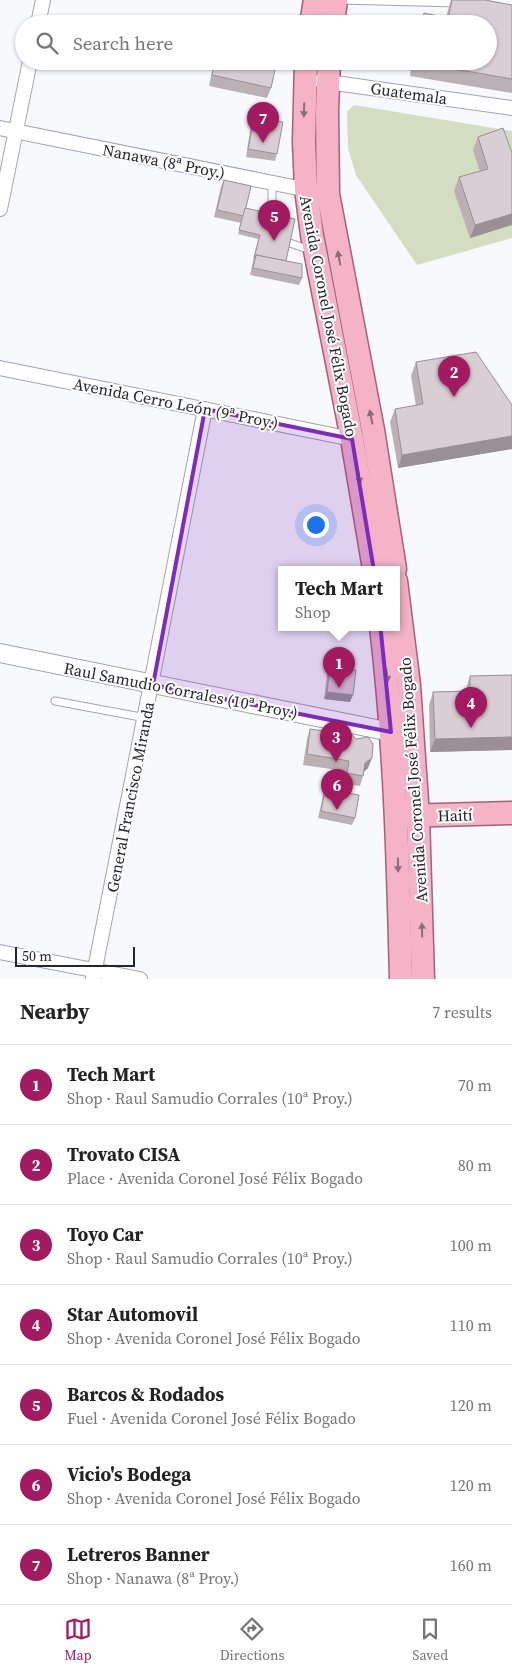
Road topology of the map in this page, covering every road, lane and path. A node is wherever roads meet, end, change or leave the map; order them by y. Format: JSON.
{"nodes":[{"id":1,"x":43,"y":0,"type":"edge"},
{"id":2,"x":315,"y":0,"type":"edge"},
{"id":3,"x":336,"y":0,"type":"edge"},
{"id":4,"x":466,"y":4,"type":"edge"},
{"id":5,"x":40,"y":15,"type":"edge"},
{"id":6,"x":312,"y":15,"type":"edge"},
{"id":7,"x":334,"y":15,"type":"edge"},
{"id":8,"x":28,"y":70,"type":"edge"},
{"id":9,"x":306,"y":70,"type":"edge"},
{"id":10,"x":328,"y":72,"type":"edge"},
{"id":11,"x":512,"y":108,"type":"edge"},
{"id":12,"x":0,"y":128,"type":"edge"},
{"id":13,"x":16,"y":131,"type":"junction"},
{"id":14,"x":272,"y":182,"type":"junction"},
{"id":15,"x":306,"y":189,"type":"junction"},
{"id":16,"x":328,"y":194,"type":"junction"},
{"id":17,"x":0,"y":209,"type":"edge"},
{"id":18,"x":272,"y":218,"type":"edge"},
{"id":19,"x":290,"y":243,"type":"edge"},
{"id":20,"x":316,"y":251,"type":"junction"},
{"id":21,"x":0,"y":368,"type":"edge"},
{"id":22,"x":205,"y":409,"type":"junction"},
{"id":23,"x":352,"y":438,"type":"junction"},
{"id":24,"x":373,"y":566,"type":"edge"},
{"id":25,"x":395,"y":566,"type":"edge"},
{"id":26,"x":400,"y":613,"type":"edge"},
{"id":27,"x":381,"y":631,"type":"edge"},
{"id":28,"x":0,"y":653,"type":"edge"},
{"id":29,"x":153,"y":686,"type":"junction"},
{"id":30,"x":55,"y":701,"type":"dead end"},
{"id":31,"x":146,"y":718,"type":"junction"},
{"id":32,"x":391,"y":732,"type":"junction"},
{"id":33,"x":512,"y":813,"type":"edge"},
{"id":34,"x":408,"y":816,"type":"junction"},
{"id":35,"x":0,"y":952,"type":"edge"},
{"id":36,"x":94,"y":975,"type":"edge"},
{"id":37,"x":140,"y":979,"type":"edge"},
{"id":38,"x":401,"y":979,"type":"edge"},
{"id":39,"x":423,"y":979,"type":"edge"}],
"edges":[{"from":1,"to":5,"type":"street"},
{"from":2,"to":6,"type":"main road"},
{"from":3,"to":4,"type":"lane"},
{"from":3,"to":7,"type":"main road"},
{"from":8,"to":13,"type":"street"},
{"from":9,"to":10,"type":"street","name":"Guatemala"},
{"from":9,"to":15,"type":"main road","name":"Avenida Coronel José Félix Bogado","one_way":true},
{"from":10,"to":11,"type":"street","name":"Guatemala"},
{"from":10,"to":16,"type":"main road","name":"Avenida Coronel José Félix Bogado"},
{"from":12,"to":13,"type":"street","name":"Nanawa (8ª Proy.)"},
{"from":13,"to":14,"type":"street","name":"Nanawa (8ª Proy.)"},
{"from":13,"to":17,"type":"street"},
{"from":14,"to":15,"type":"street","name":"Nanawa (8ª Proy.)"},
{"from":14,"to":18,"type":"lane"},
{"from":15,"to":16,"type":"street","name":"Nanawa (8ª Proy.)"},
{"from":15,"to":20,"type":"main road","name":"Avenida Coronel José Félix Bogado"},
{"from":25,"to":16,"type":"main road","name":"Avenida Coronel José Félix Bogado","one_way":true},
{"from":19,"to":20,"type":"lane"},
{"from":20,"to":23,"type":"main road","name":"Avenida Coronel José Félix Bogado"},
{"from":21,"to":22,"type":"street","name":"Avenida Cerro León (9ª Proy.)"},
{"from":22,"to":23,"type":"street","name":"Avenida Cerro León (9ª Proy.)"},
{"from":22,"to":29,"type":"street","name":"General Francisco Miranda"},
{"from":23,"to":24,"type":"main road","name":"Avenida Coronel José Félix Bogado","one_way":true},
{"from":26,"to":34,"type":"main road","name":"Avenida Coronel José Félix Bogado"},
{"from":27,"to":32,"type":"main road","name":"Avenida Coronel José Félix Bogado","one_way":true},
{"from":28,"to":29,"type":"street","name":"Raul Samudio Corrales (10ª Proy.)"},
{"from":29,"to":31,"type":"street","name":"General Francisco Miranda"},
{"from":29,"to":32,"type":"street","name":"Raul Samudio Corrales (10ª Proy.)"},
{"from":30,"to":31,"type":"lane"},
{"from":31,"to":36,"type":"street","name":"General Francisco Miranda"},
{"from":32,"to":34,"type":"main road","name":"Avenida Coronel José Félix Bogado"},
{"from":33,"to":34,"type":"main road","name":"Haití"},
{"from":34,"to":38,"type":"main road","name":"Avenida Coronel José Félix Bogado","one_way":true},
{"from":39,"to":34,"type":"main road","name":"Avenida Coronel José Félix Bogado","one_way":true},
{"from":35,"to":36,"type":"street"},
{"from":36,"to":37,"type":"street"}]}
